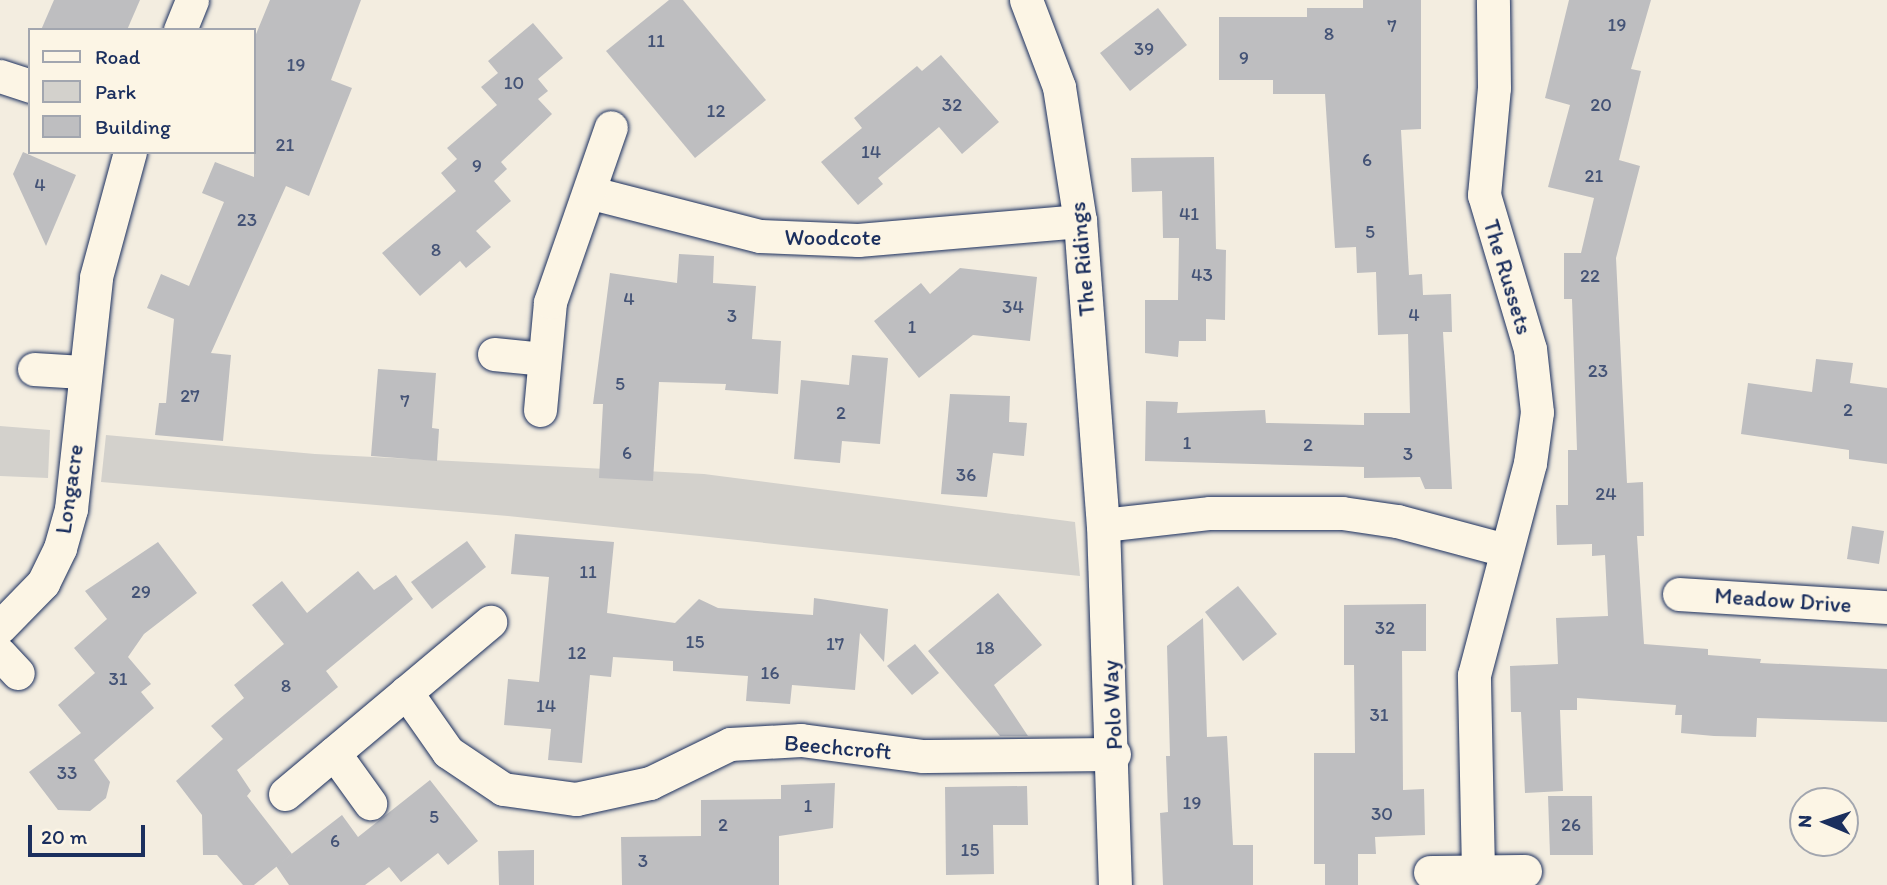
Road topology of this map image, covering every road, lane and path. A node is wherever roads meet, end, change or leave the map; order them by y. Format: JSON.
{"nodes":[{"id":1,"x":192,"y":0,"type":"edge"},
{"id":2,"x":1026,"y":0,"type":"edge"},
{"id":3,"x":1493,"y":0,"type":"edge"},
{"id":4,"x":181,"y":28,"type":"edge"},
{"id":5,"x":0,"y":76,"type":"edge"},
{"id":6,"x":28,"y":85,"type":"edge"},
{"id":7,"x":611,"y":127,"type":"dead end"},
{"id":8,"x":129,"y":154,"type":"edge"},
{"id":9,"x":592,"y":193,"type":"junction"},
{"id":10,"x":1080,"y":221,"type":"junction"},
{"id":11,"x":494,"y":354,"type":"dead end"},
{"id":12,"x":543,"y":359,"type":"junction"},
{"id":13,"x":34,"y":369,"type":"dead end"},
{"id":14,"x":82,"y":372,"type":"junction"},
{"id":15,"x":540,"y":410,"type":"dead end"},
{"id":16,"x":1103,"y":525,"type":"junction"},
{"id":17,"x":1505,"y":550,"type":"junction"},
{"id":18,"x":1679,"y":594,"type":"dead end"},
{"id":19,"x":1887,"y":607,"type":"edge"},
{"id":20,"x":490,"y":622,"type":"dead end"},
{"id":21,"x":0,"y":628,"type":"edge"},
{"id":22,"x":406,"y":692,"type":"junction"},
{"id":23,"x":334,"y":753,"type":"junction"},
{"id":24,"x":1114,"y":754,"type":"junction"},
{"id":25,"x":285,"y":794,"type":"dead end"},
{"id":26,"x":370,"y":803,"type":"dead end"},
{"id":27,"x":1525,"y":871,"type":"dead end"},
{"id":28,"x":1430,"y":872,"type":"dead end"},
{"id":29,"x":1478,"y":872,"type":"junction"},
{"id":30,"x":1115,"y":885,"type":"edge"}],
"edges":[{"from":1,"to":4,"type":"street"},
{"from":2,"to":10,"type":"street","name":"The Ridings"},
{"from":3,"to":17,"type":"street","name":"The Russets"},
{"from":5,"to":6,"type":"street"},
{"from":7,"to":9,"type":"street"},
{"from":8,"to":14,"type":"street","name":"Longacre"},
{"from":9,"to":10,"type":"street","name":"Woodcote"},
{"from":9,"to":12,"type":"street"},
{"from":10,"to":16,"type":"street","name":"The Ridings"},
{"from":11,"to":12,"type":"street"},
{"from":12,"to":15,"type":"street"},
{"from":13,"to":14,"type":"street"},
{"from":14,"to":21,"type":"street","name":"Longacre"},
{"from":16,"to":17,"type":"street"},
{"from":16,"to":24,"type":"street","name":"Polo Way"},
{"from":17,"to":29,"type":"street","name":"The Russets"},
{"from":18,"to":19,"type":"street","name":"Meadow Drive"},
{"from":20,"to":22,"type":"street"},
{"from":22,"to":23,"type":"street"},
{"from":22,"to":24,"type":"street","name":"Beechcroft"},
{"from":23,"to":25,"type":"street"},
{"from":23,"to":26,"type":"street"},
{"from":24,"to":30,"type":"street","name":"Polo Way"},
{"from":27,"to":29,"type":"street"},
{"from":28,"to":29,"type":"street"}]}
